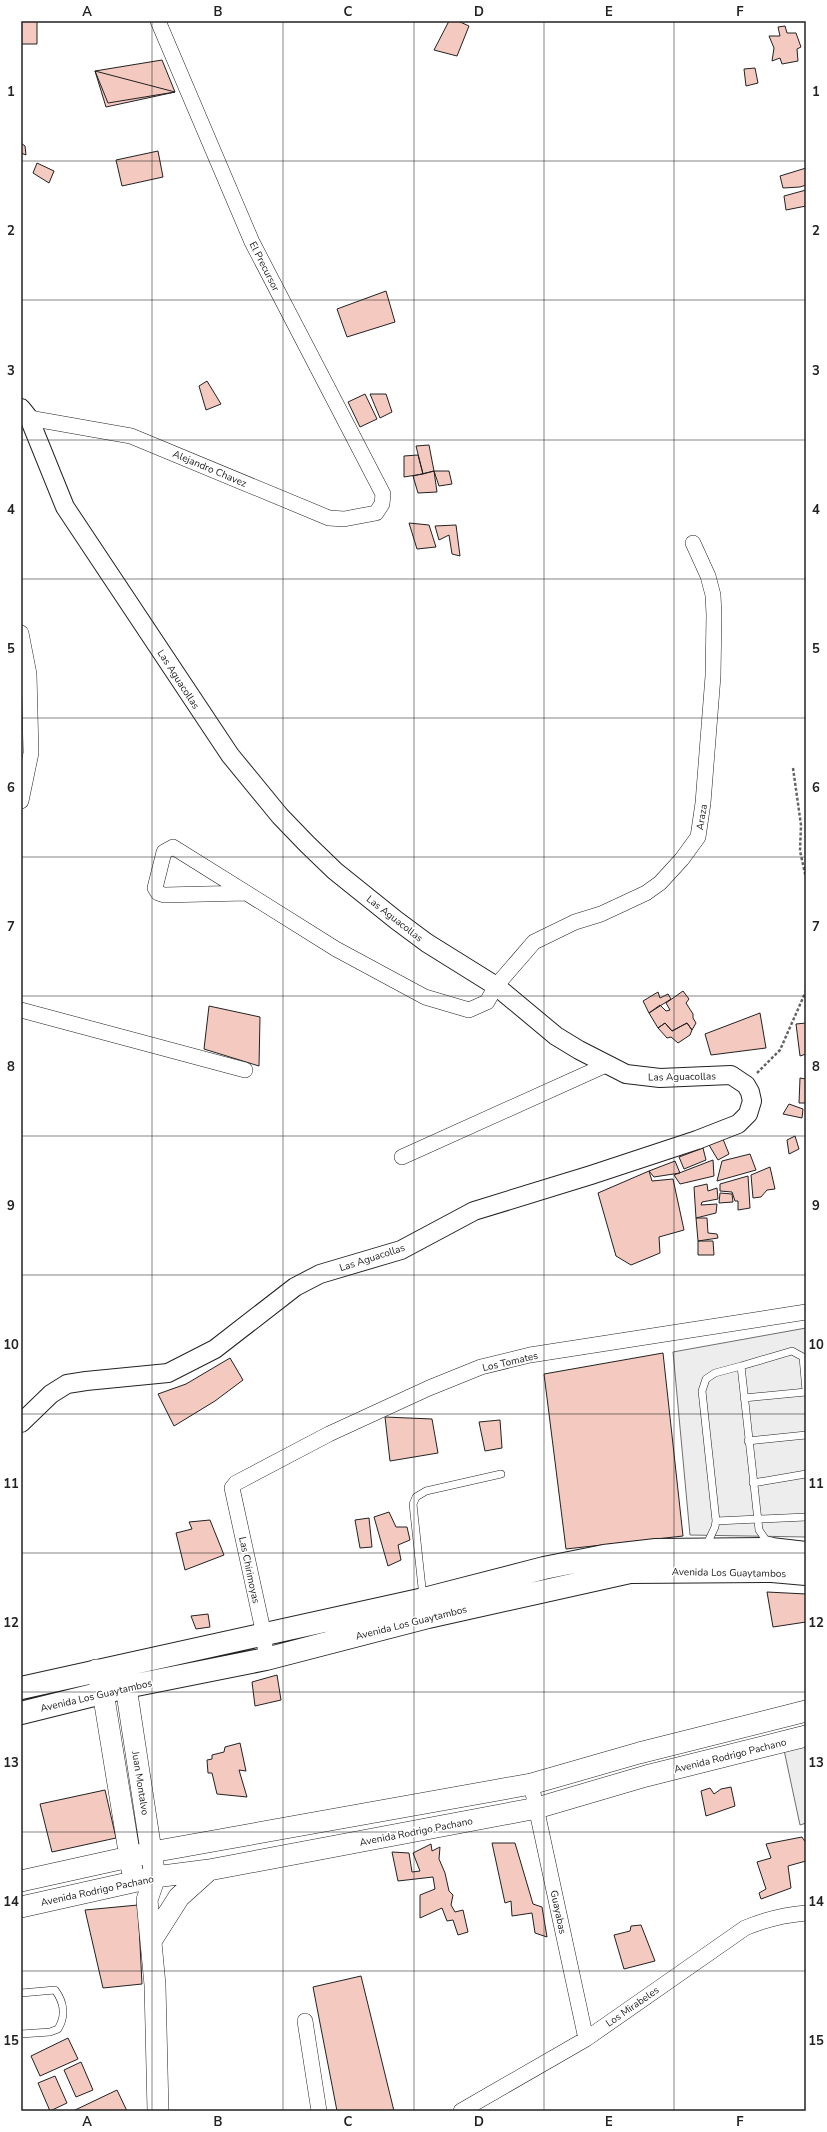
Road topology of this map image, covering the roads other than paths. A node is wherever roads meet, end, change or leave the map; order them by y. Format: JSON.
{"nodes":[{"id":1,"x":158,"y":21,"type":"edge"},
{"id":2,"x":25,"y":413,"type":"edge"},
{"id":3,"x":382,"y":504,"type":"joint"},
{"id":4,"x":693,"y":543,"type":"dead end"},
{"id":5,"x":21,"y":633,"type":"edge"},
{"id":6,"x":26,"y":751,"type":"edge"},
{"id":7,"x":21,"y":801,"type":"edge"},
{"id":8,"x":246,"y":893,"type":"junction"},
{"id":9,"x":496,"y":986,"type":"junction"},
{"id":10,"x":21,"y":1010,"type":"edge"},
{"id":11,"x":606,"y":1065,"type":"junction"},
{"id":12,"x":245,"y":1070,"type":"dead end"},
{"id":13,"x":402,"y":1157,"type":"dead end"},
{"id":14,"x":806,"y":1312,"type":"edge"},
{"id":15,"x":741,"y":1366,"type":"junction"},
{"id":16,"x":806,"y":1391,"type":"edge"},
{"id":17,"x":744,"y":1398,"type":"junction"},
{"id":18,"x":21,"y":1423,"type":"edge"},
{"id":19,"x":806,"y":1435,"type":"edge"},
{"id":20,"x":748,"y":1441,"type":"junction"},
{"id":21,"x":501,"y":1474,"type":"dead end"},
{"id":22,"x":806,"y":1474,"type":"edge"},
{"id":23,"x":236,"y":1483,"type":"joint"},
{"id":24,"x":753,"y":1483,"type":"junction"},
{"id":25,"x":806,"y":1517,"type":"edge"},
{"id":26,"x":758,"y":1520,"type":"junction"},
{"id":27,"x":716,"y":1521,"type":"junction"},
{"id":28,"x":806,"y":1546,"type":"edge"},
{"id":29,"x":801,"y":1548,"type":"edge"},
{"id":30,"x":704,"y":1550,"type":"junction"},
{"id":31,"x":775,"y":1554,"type":"junction"},
{"id":32,"x":604,"y":1556,"type":"junction"},
{"id":33,"x":806,"y":1574,"type":"edge"},
{"id":34,"x":612,"y":1576,"type":"junction"},
{"id":35,"x":426,"y":1608,"type":"junction"},
{"id":36,"x":264,"y":1635,"type":"junction"},
{"id":37,"x":266,"y":1659,"type":"junction"},
{"id":38,"x":120,"y":1665,"type":"junction"},
{"id":39,"x":96,"y":1670,"type":"junction"},
{"id":40,"x":126,"y":1686,"type":"junction"},
{"id":41,"x":21,"y":1688,"type":"edge"},
{"id":42,"x":103,"y":1692,"type":"junction"},
{"id":43,"x":806,"y":1710,"type":"edge"},
{"id":44,"x":21,"y":1713,"type":"edge"},
{"id":45,"x":806,"y":1736,"type":"edge"},
{"id":46,"x":639,"y":1753,"type":"junction"},
{"id":47,"x":646,"y":1776,"type":"junction"},
{"id":48,"x":531,"y":1784,"type":"junction"},
{"id":49,"x":537,"y":1808,"type":"junction"},
{"id":50,"x":152,"y":1852,"type":"junction"},
{"id":51,"x":130,"y":1857,"type":"junction"},
{"id":52,"x":209,"y":1870,"type":"junction"},
{"id":53,"x":155,"y":1877,"type":"junction"},
{"id":54,"x":21,"y":1881,"type":"edge"},
{"id":55,"x":134,"y":1882,"type":"junction"},
{"id":56,"x":147,"y":1900,"type":"junction"},
{"id":57,"x":21,"y":1907,"type":"edge"},
{"id":58,"x":806,"y":1913,"type":"edge"},
{"id":59,"x":151,"y":1941,"type":"junction"},
{"id":60,"x":21,"y":1993,"type":"edge"},
{"id":61,"x":305,"y":2021,"type":"dead end"},
{"id":62,"x":21,"y":2034,"type":"edge"},
{"id":63,"x":586,"y":2039,"type":"junction"},
{"id":64,"x":158,"y":2111,"type":"edge"},
{"id":65,"x":319,"y":2111,"type":"edge"},
{"id":66,"x":461,"y":2111,"type":"edge"}],
"edges":[{"from":1,"to":3,"type":"street","name":"El Precursor"},
{"from":2,"to":3,"type":"street","name":"Alejandro Chavez"},
{"from":2,"to":9,"type":"street","name":"Las Aguacollas"},
{"from":4,"to":9,"type":"street","name":"Araza"},
{"from":5,"to":6,"type":"street"},
{"from":6,"to":7,"type":"street"},
{"from":8,"to":8,"type":"street","name":"Araza"},
{"from":8,"to":9,"type":"street","name":"Araza"},
{"from":9,"to":11,"type":"street","name":"Las Aguacollas"},
{"from":10,"to":12,"type":"street"},
{"from":11,"to":13,"type":"street"},
{"from":11,"to":18,"type":"street","name":"Las Aguacollas"},
{"from":14,"to":23,"type":"street","name":"Los Tomates"},
{"from":15,"to":16,"type":"lane"},
{"from":15,"to":17,"type":"lane"},
{"from":15,"to":27,"type":"lane"},
{"from":16,"to":17,"type":"lane"},
{"from":17,"to":20,"type":"lane"},
{"from":19,"to":20,"type":"lane"},
{"from":20,"to":24,"type":"lane"},
{"from":21,"to":35,"type":"lane"},
{"from":22,"to":24,"type":"lane"},
{"from":23,"to":36,"type":"street","name":"Las Chirimoyas"},
{"from":24,"to":26,"type":"lane"},
{"from":25,"to":26,"type":"lane"},
{"from":26,"to":27,"type":"lane"},
{"from":26,"to":31,"type":"lane"},
{"from":27,"to":30,"type":"lane"},
{"from":28,"to":29,"type":"lane"},
{"from":29,"to":31,"type":"main road","name":"Avenida Los Guaytambos"},
{"from":30,"to":31,"type":"main road","name":"Avenida Los Guaytambos"},
{"from":30,"to":32,"type":"main road","name":"Avenida Los Guaytambos"},
{"from":31,"to":33,"type":"main road","name":"Avenida Los Guaytambos"},
{"from":31,"to":34,"type":"main road","name":"Avenida Los Guaytambos"},
{"from":32,"to":34,"type":"main road"},
{"from":32,"to":35,"type":"main road","name":"Avenida Los Guaytambos"},
{"from":34,"to":35,"type":"main road","name":"Avenida Los Guaytambos"},
{"from":35,"to":36,"type":"main road","name":"Avenida Los Guaytambos"},
{"from":35,"to":37,"type":"main road","name":"Avenida Los Guaytambos"},
{"from":36,"to":37,"type":"street","name":"Las Chirimoyas"},
{"from":36,"to":38,"type":"main road","name":"Avenida Los Guaytambos"},
{"from":37,"to":40,"type":"main road","name":"Avenida Los Guaytambos"},
{"from":38,"to":39,"type":"main road","name":"Avenida Los Guaytambos"},
{"from":38,"to":40,"type":"main road","name":"Juan Montalvo"},
{"from":39,"to":41,"type":"main road","name":"Avenida Los Guaytambos"},
{"from":39,"to":42,"type":"main road"},
{"from":40,"to":42,"type":"main road","name":"Avenida Los Guaytambos"},
{"from":40,"to":50,"type":"main road","name":"Juan Montalvo"},
{"from":42,"to":44,"type":"main road","name":"Avenida Los Guaytambos"},
{"from":42,"to":51,"type":"main road"},
{"from":43,"to":46,"type":"main road"},
{"from":45,"to":47,"type":"main road","name":"Avenida Rodrigo Pachano"},
{"from":46,"to":47,"type":"main road"},
{"from":46,"to":48,"type":"main road"},
{"from":47,"to":49,"type":"main road","name":"Avenida Rodrigo Pachano"},
{"from":48,"to":49,"type":"street","name":"Guayabas"},
{"from":48,"to":50,"type":"main road"},
{"from":49,"to":52,"type":"main road","name":"Avenida Rodrigo Pachano"},
{"from":49,"to":63,"type":"street","name":"Guayabas"},
{"from":50,"to":51,"type":"main road"},
{"from":50,"to":53,"type":"main road","name":"Juan Montalvo"},
{"from":51,"to":54,"type":"main road"},
{"from":51,"to":55,"type":"main road"},
{"from":52,"to":53,"type":"main road","name":"Avenida Rodrigo Pachano"},
{"from":52,"to":59,"type":"main road"},
{"from":53,"to":55,"type":"main road","name":"Avenida Rodrigo Pachano"},
{"from":53,"to":56,"type":"main road","name":"Juan Montalvo"},
{"from":55,"to":56,"type":"main road"},
{"from":55,"to":57,"type":"main road","name":"Avenida Rodrigo Pachano"},
{"from":56,"to":59,"type":"main road","name":"Juan Montalvo"},
{"from":58,"to":63,"type":"street","name":"Los Mirabeles"},
{"from":59,"to":64,"type":"main road","name":"Juan Montalvo"},
{"from":60,"to":62,"type":"lane"},
{"from":61,"to":65,"type":"street"},
{"from":63,"to":66,"type":"street","name":"Los Mirabeles"}]}
